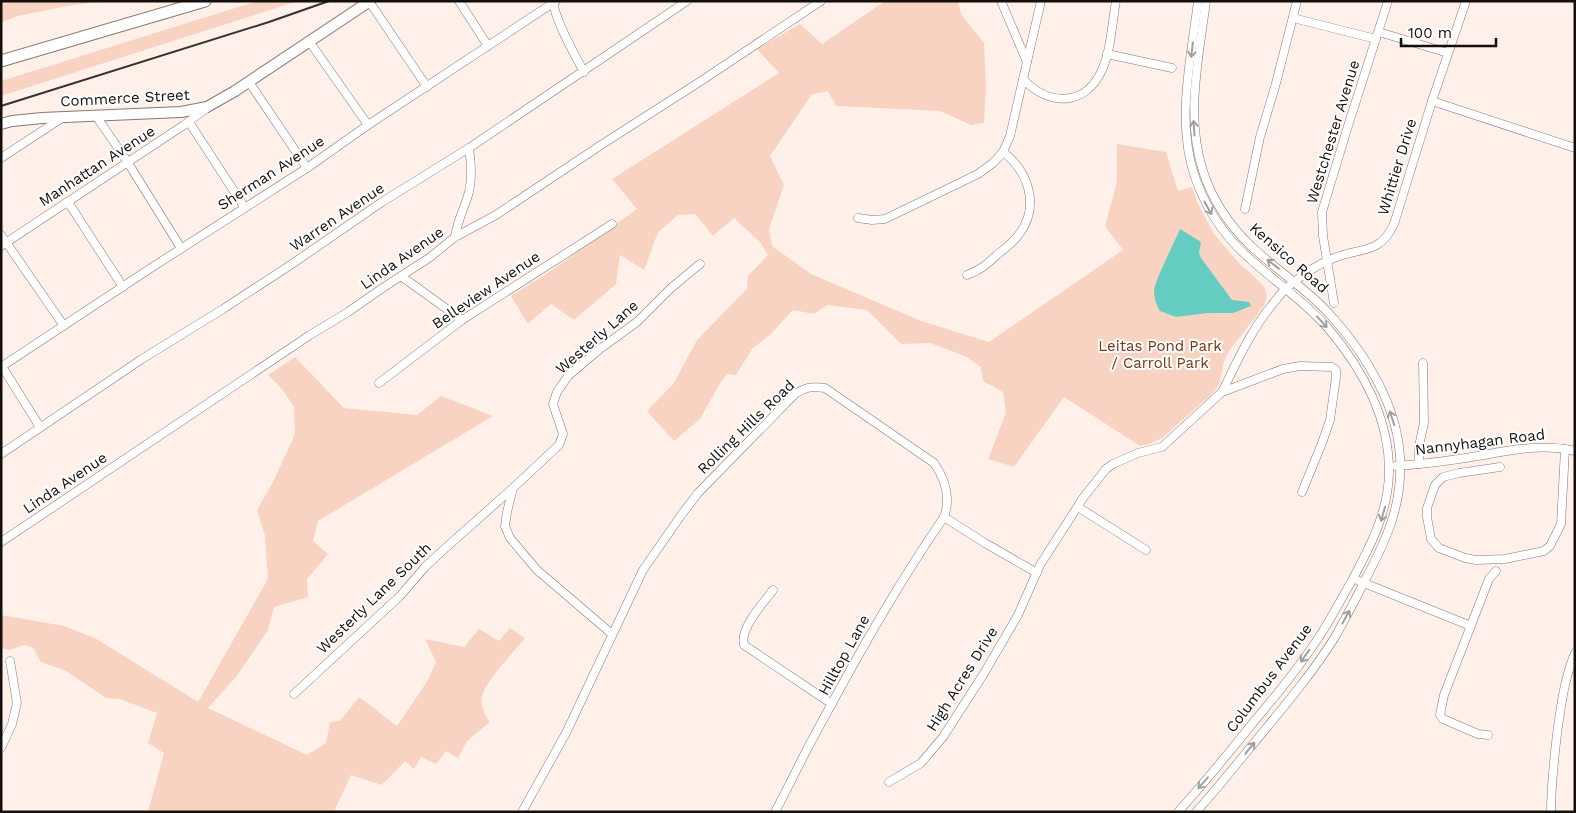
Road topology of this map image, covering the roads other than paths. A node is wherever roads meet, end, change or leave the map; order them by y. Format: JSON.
{"nodes":[{"id":1,"x":181,"y":1,"type":"edge"},
{"id":2,"x":205,"y":1,"type":"edge"},
{"id":3,"x":459,"y":1,"type":"edge"},
{"id":4,"x":687,"y":1,"type":"edge"},
{"id":5,"x":821,"y":1,"type":"edge"},
{"id":6,"x":1001,"y":1,"type":"edge"},
{"id":7,"x":1041,"y":1,"type":"edge"},
{"id":8,"x":1116,"y":1,"type":"edge"},
{"id":9,"x":1198,"y":1,"type":"edge"},
{"id":10,"x":1206,"y":1,"type":"edge"},
{"id":11,"x":1296,"y":1,"type":"edge"},
{"id":12,"x":1388,"y":1,"type":"edge"},
{"id":13,"x":1466,"y":1,"type":"edge"},
{"id":14,"x":369,"y":2,"type":"edge"},
{"id":15,"x":554,"y":2,"type":"edge"},
{"id":16,"x":1293,"y":18,"type":"junction"},
{"id":17,"x":1377,"y":36,"type":"junction"},
{"id":18,"x":309,"y":41,"type":"junction"},
{"id":19,"x":488,"y":46,"type":"junction"},
{"id":20,"x":1,"y":53,"type":"edge"},
{"id":21,"x":1107,"y":54,"type":"junction"},
{"id":22,"x":1448,"y":54,"type":"junction"},
{"id":23,"x":1,"y":61,"type":"edge"},
{"id":24,"x":1027,"y":62,"type":"junction"},
{"id":25,"x":1172,"y":68,"type":"dead end"},
{"id":26,"x":584,"y":72,"type":"junction"},
{"id":27,"x":1023,"y":79,"type":"junction"},
{"id":28,"x":248,"y":82,"type":"junction"},
{"id":29,"x":427,"y":87,"type":"junction"},
{"id":30,"x":1432,"y":101,"type":"junction"},
{"id":31,"x":207,"y":107,"type":"junction"},
{"id":32,"x":96,"y":116,"type":"junction"},
{"id":33,"x":64,"y":117,"type":"junction"},
{"id":34,"x":189,"y":122,"type":"junction"},
{"id":35,"x":1,"y":124,"type":"edge"},
{"id":36,"x":368,"y":125,"type":"junction"},
{"id":37,"x":469,"y":148,"type":"junction"},
{"id":38,"x":1575,"y":148,"type":"edge"},
{"id":39,"x":1003,"y":152,"type":"junction"},
{"id":40,"x":1,"y":158,"type":"edge"},
{"id":41,"x":128,"y":163,"type":"junction"},
{"id":42,"x":306,"y":168,"type":"junction"},
{"id":43,"x":68,"y":202,"type":"junction"},
{"id":44,"x":245,"y":208,"type":"junction"},
{"id":45,"x":1245,"y":209,"type":"dead end"},
{"id":46,"x":858,"y":218,"type":"dead end"},
{"id":47,"x":612,"y":224,"type":"dead end"},
{"id":48,"x":1,"y":235,"type":"edge"},
{"id":49,"x":455,"y":237,"type":"junction"},
{"id":50,"x":4,"y":244,"type":"edge"},
{"id":51,"x":181,"y":248,"type":"junction"},
{"id":52,"x":1327,"y":261,"type":"junction"},
{"id":53,"x":700,"y":264,"type":"dead end"},
{"id":54,"x":967,"y":275,"type":"dead end"},
{"id":55,"x":401,"y":276,"type":"junction"},
{"id":56,"x":1290,"y":285,"type":"junction"},
{"id":57,"x":123,"y":287,"type":"junction"},
{"id":58,"x":1334,"y":304,"type":"dead end"},
{"id":59,"x":462,"y":320,"type":"junction"},
{"id":60,"x":64,"y":326,"type":"junction"},
{"id":61,"x":1423,"y":363,"type":"dead end"},
{"id":62,"x":2,"y":366,"type":"edge"},
{"id":63,"x":379,"y":383,"type":"dead end"},
{"id":64,"x":1222,"y":392,"type":"junction"},
{"id":65,"x":40,"y":428,"type":"junction"},
{"id":66,"x":1565,"y":449,"type":"junction"},
{"id":67,"x":1575,"y":451,"type":"edge"},
{"id":68,"x":1,"y":454,"type":"edge"},
{"id":69,"x":1419,"y":464,"type":"junction"},
{"id":70,"x":1400,"y":465,"type":"junction"},
{"id":71,"x":1389,"y":466,"type":"junction"},
{"id":72,"x":1500,"y":467,"type":"dead end"},
{"id":73,"x":513,"y":488,"type":"junction"},
{"id":74,"x":1302,"y":492,"type":"dead end"},
{"id":75,"x":1078,"y":507,"type":"junction"},
{"id":76,"x":944,"y":517,"type":"junction"},
{"id":77,"x":475,"y":522,"type":"joint"},
{"id":78,"x":1,"y":542,"type":"edge"},
{"id":79,"x":1146,"y":550,"type":"dead end"},
{"id":80,"x":1496,"y":571,"type":"dead end"},
{"id":81,"x":1037,"y":573,"type":"junction"},
{"id":82,"x":1353,"y":578,"type":"junction"},
{"id":83,"x":1364,"y":583,"type":"junction"},
{"id":84,"x":774,"y":590,"type":"dead end"},
{"id":85,"x":1471,"y":626,"type":"junction"},
{"id":86,"x":612,"y":634,"type":"junction"},
{"id":87,"x":1575,"y":653,"type":"edge"},
{"id":88,"x":10,"y":661,"type":"dead end"},
{"id":89,"x":1572,"y":668,"type":"edge"},
{"id":90,"x":294,"y":694,"type":"dead end"},
{"id":91,"x":832,"y":704,"type":"junction"},
{"id":92,"x":1488,"y":735,"type":"dead end"},
{"id":93,"x":1,"y":748,"type":"edge"},
{"id":94,"x":889,"y":782,"type":"dead end"},
{"id":95,"x":522,"y":812,"type":"edge"},
{"id":96,"x":775,"y":812,"type":"edge"},
{"id":97,"x":1178,"y":812,"type":"edge"},
{"id":98,"x":1196,"y":812,"type":"edge"},
{"id":99,"x":1551,"y":812,"type":"edge"}],
"edges":[{"from":1,"to":20,"type":"highway"},
{"from":2,"to":23,"type":"highway"},
{"from":3,"to":19,"type":"street"},
{"from":4,"to":26,"type":"street","name":"Warren Avenue"},
{"from":5,"to":49,"type":"street","name":"Linda Avenue"},
{"from":6,"to":24,"type":"street"},
{"from":7,"to":24,"type":"street"},
{"from":8,"to":21,"type":"street"},
{"from":9,"to":56,"type":"street","name":"Kensico Road","one_way":true},
{"from":56,"to":10,"type":"street","name":"Kensico Road","one_way":true},
{"from":11,"to":16,"type":"street"},
{"from":12,"to":17,"type":"street","name":"Westchester Avenue"},
{"from":13,"to":22,"type":"street","name":"Whittier Drive"},
{"from":14,"to":18,"type":"main road","name":"Commerce Street"},
{"from":14,"to":29,"type":"street"},
{"from":15,"to":19,"type":"street","name":"Sherman Avenue"},
{"from":15,"to":26,"type":"street"},
{"from":16,"to":17,"type":"street"},
{"from":16,"to":45,"type":"street"},
{"from":17,"to":22,"type":"street"},
{"from":17,"to":52,"type":"street","name":"Westchester Avenue"},
{"from":18,"to":28,"type":"main road","name":"Commerce Street"},
{"from":18,"to":36,"type":"street"},
{"from":19,"to":29,"type":"street","name":"Sherman Avenue"},
{"from":21,"to":25,"type":"street"},
{"from":21,"to":27,"type":"street"},
{"from":22,"to":30,"type":"street","name":"Whittier Drive"},
{"from":24,"to":27,"type":"street"},
{"from":26,"to":37,"type":"street","name":"Warren Avenue"},
{"from":27,"to":39,"type":"street"},
{"from":28,"to":31,"type":"main road","name":"Commerce Street"},
{"from":28,"to":42,"type":"street"},
{"from":29,"to":36,"type":"street","name":"Sherman Avenue"},
{"from":30,"to":38,"type":"street"},
{"from":30,"to":52,"type":"street","name":"Whittier Drive"},
{"from":31,"to":32,"type":"main road","name":"Commerce Street"},
{"from":31,"to":34,"type":"street","name":"Manhattan Avenue"},
{"from":32,"to":33,"type":"main road","name":"Commerce Street"},
{"from":32,"to":41,"type":"street"},
{"from":33,"to":35,"type":"main road","name":"Commerce Street"},
{"from":33,"to":40,"type":"street"},
{"from":34,"to":41,"type":"street","name":"Manhattan Avenue"},
{"from":34,"to":44,"type":"street"},
{"from":36,"to":42,"type":"street","name":"Sherman Avenue"},
{"from":37,"to":49,"type":"street"},
{"from":37,"to":65,"type":"street","name":"Warren Avenue"},
{"from":39,"to":46,"type":"street"},
{"from":39,"to":54,"type":"street"},
{"from":41,"to":43,"type":"street","name":"Manhattan Avenue"},
{"from":41,"to":51,"type":"street"},
{"from":42,"to":44,"type":"street","name":"Sherman Avenue"},
{"from":43,"to":50,"type":"street","name":"Manhattan Avenue"},
{"from":43,"to":57,"type":"street"},
{"from":44,"to":51,"type":"street","name":"Sherman Avenue"},
{"from":47,"to":59,"type":"street","name":"Belleview Avenue"},
{"from":48,"to":50,"type":"street"},
{"from":49,"to":55,"type":"street","name":"Linda Avenue"},
{"from":50,"to":60,"type":"street"},
{"from":51,"to":57,"type":"street","name":"Sherman Avenue"},
{"from":52,"to":56,"type":"street","name":"Whittier Drive"},
{"from":52,"to":58,"type":"street","name":"Westchester Avenue"},
{"from":53,"to":73,"type":"street","name":"Westerly Lane"},
{"from":55,"to":59,"type":"street"},
{"from":55,"to":78,"type":"street","name":"Linda Avenue"},
{"from":56,"to":64,"type":"street"},
{"from":70,"to":56,"type":"street","name":"Kensico Road","one_way":true},
{"from":56,"to":71,"type":"street","name":"Kensico Road","one_way":true},
{"from":57,"to":60,"type":"street","name":"Sherman Avenue"},
{"from":59,"to":63,"type":"street","name":"Belleview Avenue"},
{"from":60,"to":62,"type":"street","name":"Sherman Avenue"},
{"from":61,"to":69,"type":"street"},
{"from":62,"to":65,"type":"street"},
{"from":64,"to":74,"type":"street"},
{"from":64,"to":75,"type":"street"},
{"from":65,"to":68,"type":"street","name":"Warren Avenue"},
{"from":66,"to":67,"type":"street","name":"Nannyhagan Road"},
{"from":66,"to":69,"type":"street","name":"Nannyhagan Road"},
{"from":66,"to":72,"type":"street"},
{"from":69,"to":70,"type":"street","name":"Nannyhagan Road"},
{"from":70,"to":71,"type":"street","name":"Nannyhagan Road"},
{"from":70,"to":83,"type":"street","name":"Columbus Avenue"},
{"from":71,"to":82,"type":"street","name":"Columbus Avenue","one_way":true},
{"from":73,"to":77,"type":"street","name":"Westerly Lane"},
{"from":73,"to":86,"type":"street"},
{"from":75,"to":79,"type":"street"},
{"from":75,"to":81,"type":"street"},
{"from":76,"to":81,"type":"street"},
{"from":76,"to":86,"type":"street","name":"Rolling Hills Road"},
{"from":76,"to":91,"type":"street","name":"Hilltop Lane"},
{"from":77,"to":90,"type":"street","name":"Westerly Lane South"},
{"from":80,"to":85,"type":"street"},
{"from":81,"to":94,"type":"street","name":"High Acres Drive"},
{"from":82,"to":83,"type":"street"},
{"from":82,"to":97,"type":"street","name":"Columbus Avenue","one_way":true},
{"from":83,"to":85,"type":"street"},
{"from":98,"to":83,"type":"street","name":"Columbus Avenue","one_way":true},
{"from":84,"to":91,"type":"street"},
{"from":85,"to":92,"type":"street"},
{"from":86,"to":95,"type":"street","name":"Rolling Hills Road"},
{"from":87,"to":89,"type":"street"},
{"from":88,"to":93,"type":"street"},
{"from":89,"to":99,"type":"street"},
{"from":91,"to":96,"type":"street","name":"Hilltop Lane"}]}
